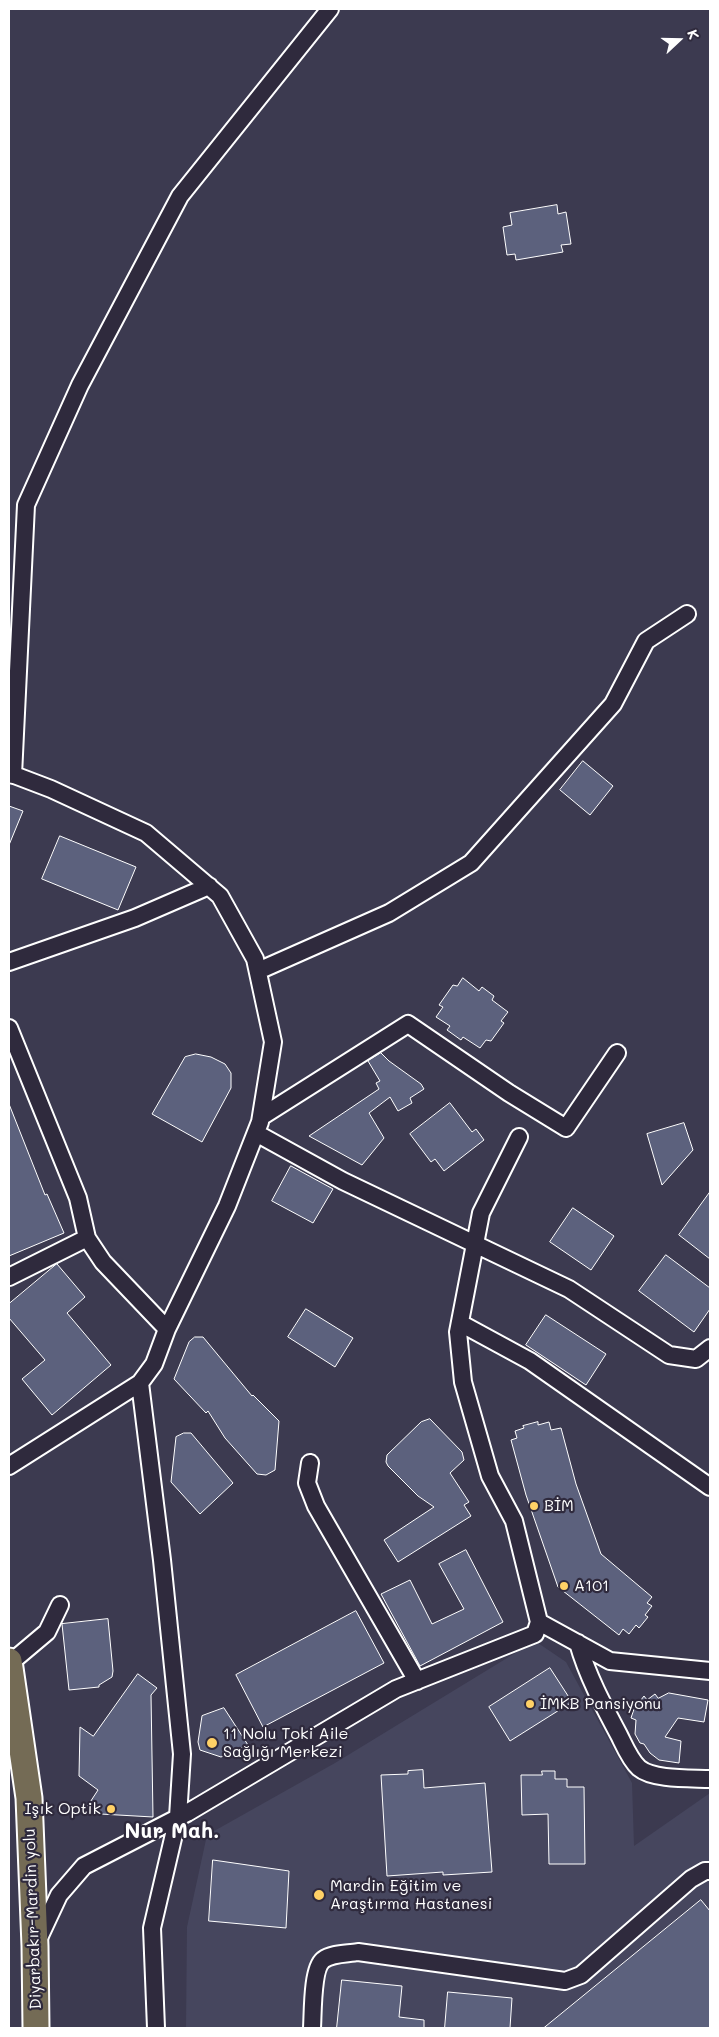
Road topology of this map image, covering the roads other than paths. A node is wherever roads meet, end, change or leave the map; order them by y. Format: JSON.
{"nodes":[{"id":1,"x":330,"y":9,"type":"edge"},
{"id":2,"x":688,"y":614,"type":"dead end"},
{"id":3,"x":11,"y":774,"type":"edge"},
{"id":4,"x":209,"y":886,"type":"junction"},
{"id":5,"x":9,"y":962,"type":"edge"},
{"id":6,"x":258,"y":971,"type":"junction"},
{"id":7,"x":9,"y":1028,"type":"edge"},
{"id":8,"x":617,"y":1054,"type":"dead end"},
{"id":9,"x":261,"y":1117,"type":"junction"},
{"id":10,"x":256,"y":1133,"type":"junction"},
{"id":11,"x":519,"y":1137,"type":"dead end"},
{"id":12,"x":88,"y":1238,"type":"junction"},
{"id":13,"x":475,"y":1244,"type":"junction"},
{"id":14,"x":9,"y":1277,"type":"edge"},
{"id":15,"x":460,"y":1323,"type":"junction"},
{"id":16,"x":167,"y":1329,"type":"junction"},
{"id":17,"x":710,"y":1348,"type":"edge"},
{"id":18,"x":140,"y":1384,"type":"junction"},
{"id":19,"x":310,"y":1463,"type":"dead end"},
{"id":20,"x":9,"y":1466,"type":"edge"},
{"id":21,"x":710,"y":1487,"type":"edge"},
{"id":22,"x":60,"y":1606,"type":"dead end"},
{"id":23,"x":539,"y":1622,"type":"junction"},
{"id":24,"x":578,"y":1643,"type":"junction"},
{"id":25,"x":9,"y":1662,"type":"edge"},
{"id":26,"x":710,"y":1671,"type":"edge"},
{"id":27,"x":417,"y":1681,"type":"junction"},
{"id":28,"x":710,"y":1779,"type":"edge"},
{"id":29,"x":178,"y":1817,"type":"junction"},
{"id":30,"x":710,"y":1871,"type":"edge"},
{"id":31,"x":35,"y":1946,"type":"junction"},
{"id":32,"x":36,"y":2028,"type":"edge"},
{"id":33,"x":156,"y":2028,"type":"edge"},
{"id":34,"x":312,"y":2028,"type":"edge"}],
"edges":[{"from":1,"to":3,"type":"street"},
{"from":2,"to":6,"type":"street"},
{"from":3,"to":4,"type":"street"},
{"from":4,"to":5,"type":"street"},
{"from":4,"to":6,"type":"street"},
{"from":6,"to":9,"type":"street"},
{"from":7,"to":12,"type":"street"},
{"from":8,"to":9,"type":"street"},
{"from":9,"to":10,"type":"street"},
{"from":10,"to":13,"type":"street"},
{"from":10,"to":16,"type":"street"},
{"from":11,"to":13,"type":"street"},
{"from":12,"to":14,"type":"street"},
{"from":12,"to":16,"type":"street"},
{"from":13,"to":15,"type":"street"},
{"from":13,"to":17,"type":"street"},
{"from":15,"to":21,"type":"street"},
{"from":15,"to":23,"type":"street"},
{"from":16,"to":18,"type":"street"},
{"from":18,"to":20,"type":"street"},
{"from":18,"to":29,"type":"street"},
{"from":19,"to":27,"type":"street"},
{"from":22,"to":25,"type":"street"},
{"from":23,"to":24,"type":"street"},
{"from":23,"to":27,"type":"street"},
{"from":24,"to":26,"type":"street"},
{"from":24,"to":28,"type":"street"},
{"from":25,"to":31,"type":"highway","name":"Diyarbakır-Mardin yolu"},
{"from":27,"to":29,"type":"street"},
{"from":29,"to":31,"type":"street"},
{"from":29,"to":33,"type":"street"},
{"from":30,"to":34,"type":"street"},
{"from":31,"to":32,"type":"highway","name":"Diyarbakır-Mardin yolu"}]}
